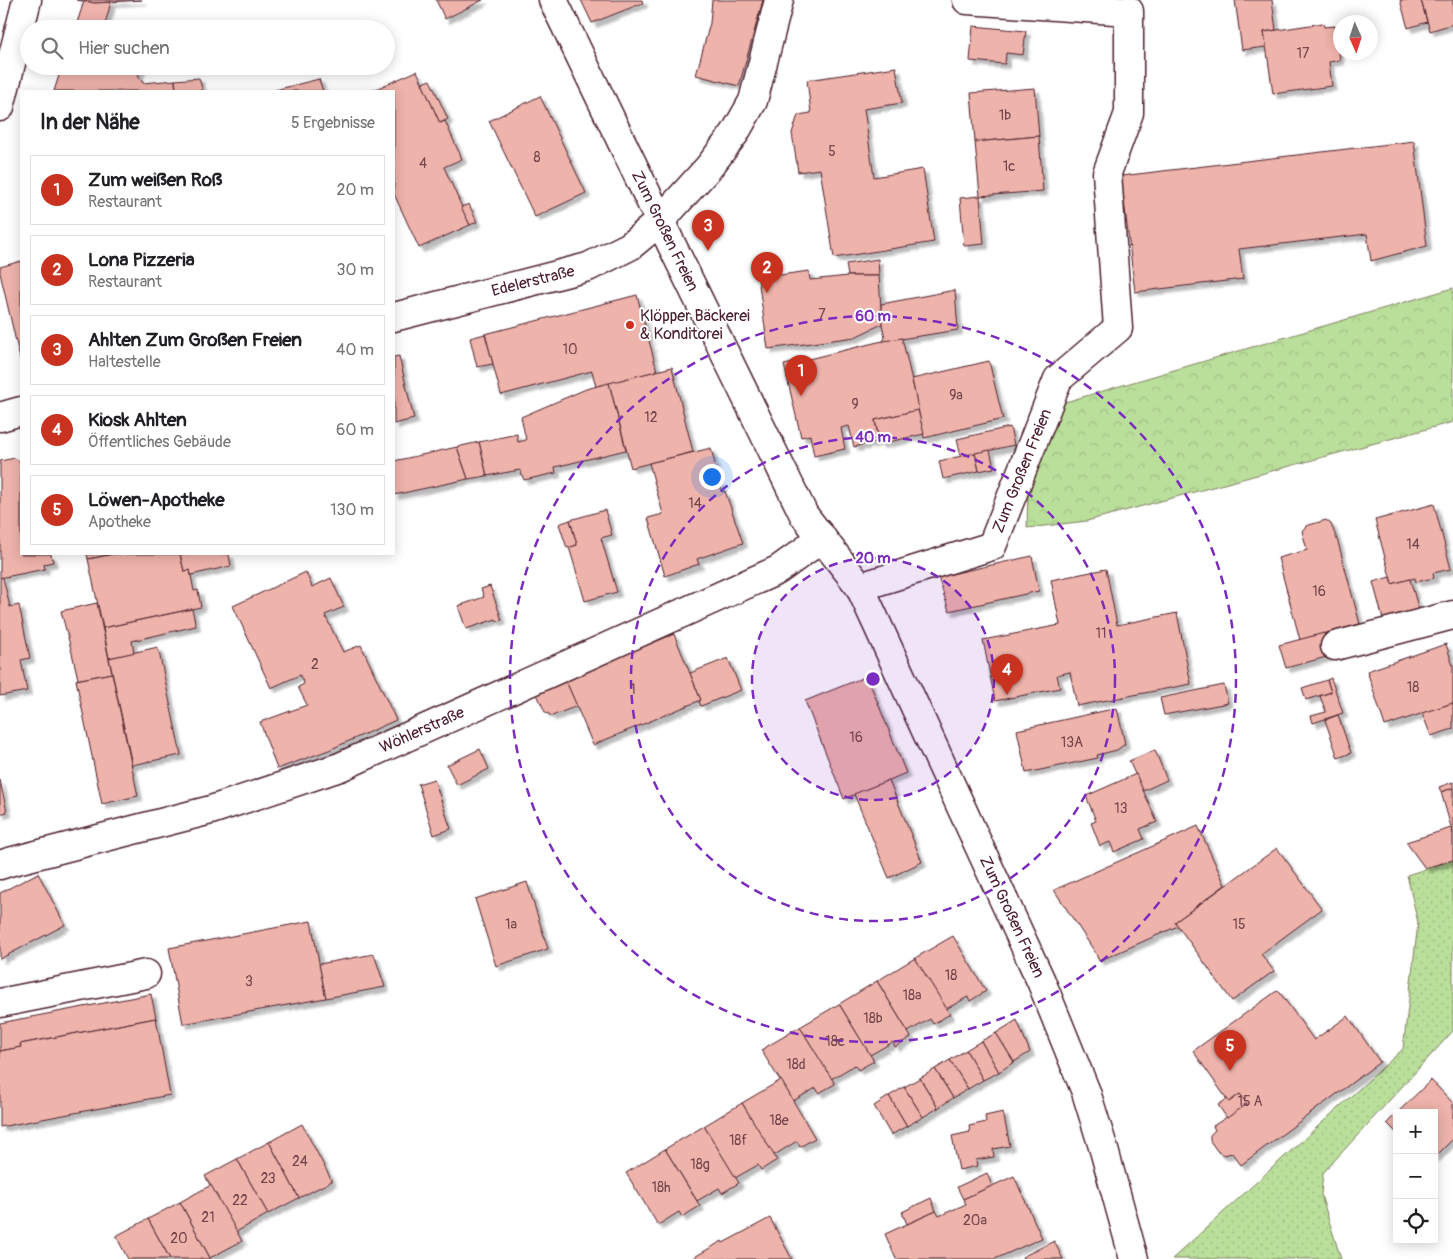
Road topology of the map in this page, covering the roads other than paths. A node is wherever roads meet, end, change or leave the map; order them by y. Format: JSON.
{"nodes":[{"id":1,"x":24,"y":0,"type":"edge"},
{"id":2,"x":554,"y":0,"type":"edge"},
{"id":3,"x":779,"y":0,"type":"edge"},
{"id":4,"x":967,"y":0,"type":"edge"},
{"id":5,"x":0,"y":107,"type":"edge"},
{"id":6,"x":660,"y":221,"type":"junction"},
{"id":7,"x":395,"y":317,"type":"edge"},
{"id":8,"x":20,"y":411,"type":"edge"},
{"id":9,"x":0,"y":417,"type":"edge"},
{"id":10,"x":821,"y":536,"type":"junction"},
{"id":11,"x":860,"y":587,"type":"junction"},
{"id":12,"x":1453,"y":615,"type":"edge"},
{"id":13,"x":1335,"y":646,"type":"dead end"},
{"id":14,"x":0,"y":865,"type":"edge"},
{"id":15,"x":146,"y":974,"type":"dead end"},
{"id":16,"x":0,"y":1003,"type":"edge"},
{"id":17,"x":1134,"y":1259,"type":"edge"}],
"edges":[{"from":1,"to":5,"type":"street"},
{"from":2,"to":6,"type":"street","name":"Zum Großen Freien"},
{"from":3,"to":6,"type":"street","name":"Edelerstraße"},
{"from":4,"to":11,"type":"street","name":"Zum Großen Freien"},
{"from":6,"to":7,"type":"street","name":"Edelerstraße"},
{"from":6,"to":10,"type":"street","name":"Zum Großen Freien"},
{"from":8,"to":9,"type":"street"},
{"from":10,"to":11,"type":"street","name":"Zum Großen Freien"},
{"from":10,"to":14,"type":"street","name":"Wöhlerstraße"},
{"from":11,"to":17,"type":"street","name":"Zum Großen Freien"},
{"from":12,"to":13,"type":"street"},
{"from":15,"to":16,"type":"street"}]}
